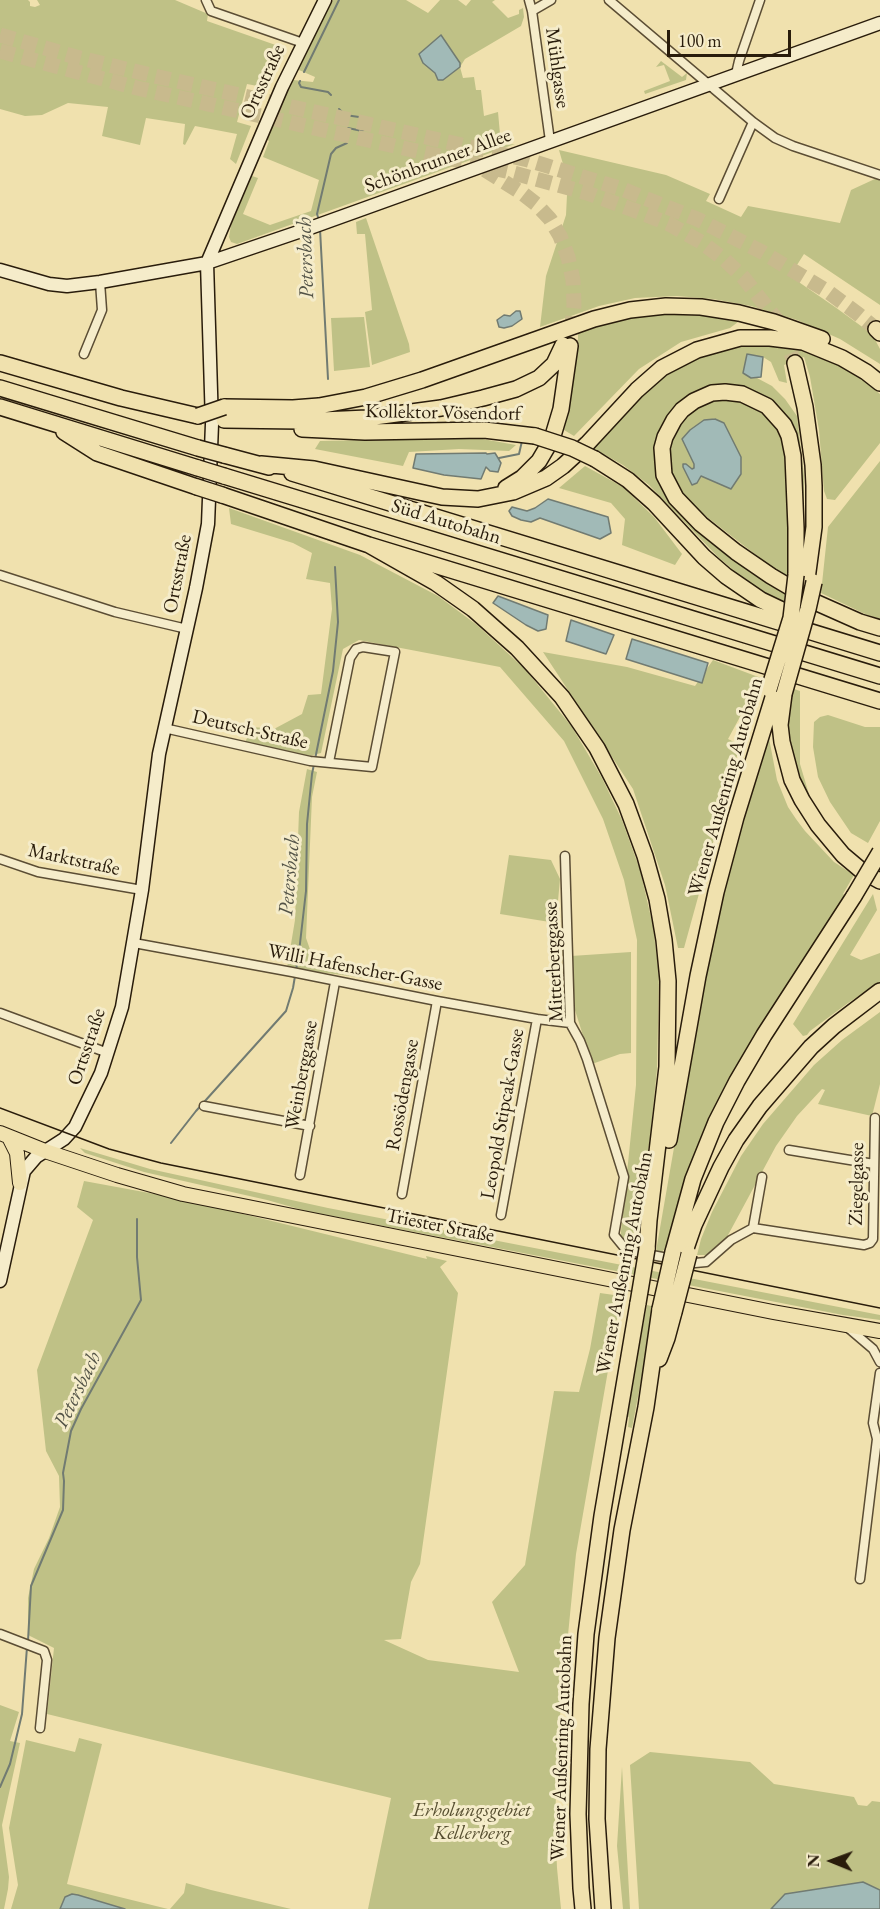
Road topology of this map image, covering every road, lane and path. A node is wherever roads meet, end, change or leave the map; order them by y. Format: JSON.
{"nodes":[{"id":1,"x":206,"y":0,"type":"edge"},
{"id":2,"x":325,"y":0,"type":"edge"},
{"id":3,"x":529,"y":0,"type":"edge"},
{"id":4,"x":551,"y":0,"type":"edge"},
{"id":5,"x":609,"y":0,"type":"edge"},
{"id":6,"x":760,"y":0,"type":"edge"},
{"id":7,"x":532,"y":11,"type":"junction"},
{"id":8,"x":880,"y":23,"type":"edge"},
{"id":9,"x":303,"y":43,"type":"junction"},
{"id":10,"x":736,"y":74,"type":"junction"},
{"id":11,"x":710,"y":84,"type":"junction"},
{"id":12,"x":753,"y":122,"type":"junction"},
{"id":13,"x":550,"y":141,"type":"junction"},
{"id":14,"x":880,"y":175,"type":"edge"},
{"id":15,"x":719,"y":199,"type":"dead end"},
{"id":16,"x":207,"y":263,"type":"junction"},
{"id":17,"x":0,"y":270,"type":"edge"},
{"id":18,"x":100,"y":282,"type":"junction"},
{"id":19,"x":84,"y":354,"type":"dead end"},
{"id":20,"x":0,"y":363,"type":"edge"},
{"id":21,"x":795,"y":363,"type":"tunnel mouth"},
{"id":22,"x":853,"y":365,"type":"junction"},
{"id":23,"x":880,"y":383,"type":"edge"},
{"id":24,"x":0,"y":388,"type":"edge"},
{"id":25,"x":0,"y":407,"type":"edge"},
{"id":26,"x":224,"y":413,"type":"junction"},
{"id":27,"x":46,"y":421,"type":"junction"},
{"id":28,"x":261,"y":464,"type":"junction"},
{"id":29,"x":496,"y":496,"type":"junction"},
{"id":30,"x":369,"y":545,"type":"junction"},
{"id":31,"x":0,"y":575,"type":"edge"},
{"id":32,"x":806,"y":579,"type":"junction"},
{"id":33,"x":187,"y":628,"type":"junction"},
{"id":34,"x":880,"y":628,"type":"edge"},
{"id":35,"x":859,"y":647,"type":"junction"},
{"id":36,"x":880,"y":653,"type":"edge"},
{"id":37,"x":880,"y":676,"type":"edge"},
{"id":38,"x":776,"y":691,"type":"junction"},
{"id":39,"x":880,"y":701,"type":"edge"},
{"id":40,"x":164,"y":728,"type":"junction"},
{"id":41,"x":329,"y":762,"type":"junction"},
{"id":42,"x":836,"y":846,"type":"junction"},
{"id":43,"x":880,"y":852,"type":"edge"},
{"id":44,"x":565,"y":856,"type":"dead end"},
{"id":45,"x":0,"y":859,"type":"edge"},
{"id":46,"x":880,"y":873,"type":"edge"},
{"id":47,"x":880,"y":881,"type":"edge"},
{"id":48,"x":142,"y":890,"type":"junction"},
{"id":49,"x":134,"y":943,"type":"junction"},
{"id":50,"x":335,"y":982,"type":"junction"},
{"id":51,"x":880,"y":991,"type":"edge"},
{"id":52,"x":437,"y":1001,"type":"junction"},
{"id":53,"x":880,"y":1002,"type":"edge"},
{"id":54,"x":0,"y":1013,"type":"edge"},
{"id":55,"x":537,"y":1019,"type":"junction"},
{"id":56,"x":570,"y":1023,"type":"junction"},
{"id":57,"x":108,"y":1053,"type":"junction"},
{"id":58,"x":204,"y":1106,"type":"dead end"},
{"id":59,"x":875,"y":1118,"type":"dead end"},
{"id":60,"x":310,"y":1126,"type":"junction"},
{"id":61,"x":4,"y":1135,"type":"edge"},
{"id":62,"x":789,"y":1150,"type":"dead end"},
{"id":63,"x":45,"y":1151,"type":"junction"},
{"id":64,"x":874,"y":1164,"type":"junction"},
{"id":65,"x":300,"y":1174,"type":"dead end"},
{"id":66,"x":762,"y":1178,"type":"dead end"},
{"id":67,"x":21,"y":1183,"type":"junction"},
{"id":68,"x":402,"y":1194,"type":"dead end"},
{"id":69,"x":501,"y":1215,"type":"dead end"},
{"id":70,"x":753,"y":1228,"type":"junction"},
{"id":71,"x":648,"y":1249,"type":"junction"},
{"id":72,"x":682,"y":1253,"type":"junction"},
{"id":73,"x":3,"y":1254,"type":"edge"},
{"id":74,"x":0,"y":1281,"type":"edge"},
{"id":75,"x":668,"y":1310,"type":"junction"},
{"id":76,"x":846,"y":1325,"type":"junction"},
{"id":77,"x":880,"y":1331,"type":"edge"},
{"id":78,"x":880,"y":1362,"type":"edge"},
{"id":79,"x":880,"y":1373,"type":"edge"},
{"id":80,"x":646,"y":1407,"type":"junction"},
{"id":81,"x":879,"y":1436,"type":"edge"},
{"id":82,"x":860,"y":1579,"type":"dead end"},
{"id":83,"x":0,"y":1634,"type":"edge"},
{"id":84,"x":40,"y":1728,"type":"dead end"},
{"id":85,"x":583,"y":1909,"type":"edge"},
{"id":86,"x":603,"y":1909,"type":"edge"}],
"edges":[{"from":1,"to":9,"type":"street"},
{"from":2,"to":9,"type":"main road","name":"Ortsstraße"},
{"from":3,"to":7,"type":"street","name":"Mühlgasse"},
{"from":4,"to":7,"type":"street"},
{"from":5,"to":11,"type":"street"},
{"from":6,"to":10,"type":"street"},
{"from":7,"to":13,"type":"street","name":"Mühlgasse"},
{"from":8,"to":10,"type":"main road","name":"Schönbrunner Allee"},
{"from":9,"to":16,"type":"main road","name":"Ortsstraße"},
{"from":10,"to":11,"type":"main road","name":"Schönbrunner Allee"},
{"from":11,"to":12,"type":"street"},
{"from":11,"to":13,"type":"main road","name":"Schönbrunner Allee"},
{"from":12,"to":14,"type":"street"},
{"from":12,"to":15,"type":"street"},
{"from":13,"to":16,"type":"main road","name":"Schönbrunner Allee"},
{"from":16,"to":18,"type":"main road","name":"Schönbrunner Allee"},
{"from":16,"to":33,"type":"main road","name":"Ortsstraße"},
{"from":17,"to":18,"type":"main road","name":"Schönbrunner Allee"},
{"from":18,"to":19,"type":"street"},
{"from":20,"to":26,"type":"highway","name":"Kollektor Vösendorf"},
{"from":21,"to":32,"type":"highway"},
{"from":22,"to":23,"type":"highway"},
{"from":22,"to":26,"type":"highway"},
{"from":22,"to":29,"type":"highway"},
{"from":24,"to":28,"type":"highway","name":"Süd Autobahn","bridge":true},
{"from":25,"to":27,"type":"highway","name":"Süd Autobahn"},
{"from":26,"to":29,"type":"highway"},
{"from":26,"to":35,"type":"highway","name":"Kollektor Vösendorf","bridge":true},
{"from":27,"to":30,"type":"highway","bridge":true},
{"from":27,"to":37,"type":"highway","name":"Süd Autobahn","bridge":true},
{"from":28,"to":29,"type":"highway"},
{"from":28,"to":35,"type":"highway","name":"Süd Autobahn"},
{"from":30,"to":39,"type":"highway"},
{"from":30,"to":71,"type":"highway"},
{"from":31,"to":33,"type":"street"},
{"from":32,"to":34,"type":"highway"},
{"from":32,"to":38,"type":"highway","name":"Wiener Außenring Autobahn"},
{"from":32,"to":38,"type":"highway","bridge":true},
{"from":33,"to":40,"type":"main road","name":"Ortsstraße"},
{"from":35,"to":36,"type":"highway","name":"Süd Autobahn"},
{"from":38,"to":42,"type":"highway"},
{"from":38,"to":71,"type":"highway","name":"Wiener Außenring Autobahn"},
{"from":40,"to":41,"type":"street","name":"Deutsch-Straße"},
{"from":40,"to":48,"type":"main road","name":"Ortsstraße"},
{"from":41,"to":41,"type":"street","name":"Deutsch-Straße"},
{"from":42,"to":46,"type":"highway"},
{"from":42,"to":47,"type":"highway"},
{"from":43,"to":72,"type":"highway","bridge":true},
{"from":44,"to":56,"type":"street","name":"Mitterberggasse"},
{"from":45,"to":48,"type":"street","name":"Marktstraße"},
{"from":48,"to":49,"type":"main road","name":"Ortsstraße"},
{"from":49,"to":50,"type":"street","name":"Willi Hafenscher-Gasse"},
{"from":49,"to":57,"type":"main road","name":"Ortsstraße"},
{"from":50,"to":52,"type":"street","name":"Willi Hafenscher-Gasse"},
{"from":50,"to":60,"type":"street","name":"Weinberggasse"},
{"from":51,"to":72,"type":"highway"},
{"from":52,"to":55,"type":"street","name":"Willi Hafenscher-Gasse"},
{"from":52,"to":68,"type":"street","name":"Rossödengasse"},
{"from":53,"to":72,"type":"highway"},
{"from":54,"to":57,"type":"street"},
{"from":55,"to":56,"type":"street","name":"Willi Hafenscher-Gasse"},
{"from":55,"to":69,"type":"street","name":"Leopold Stipcak-Gasse"},
{"from":56,"to":70,"type":"street","name":"Mitterberggasse"},
{"from":57,"to":63,"type":"main road","name":"Ortsstraße"},
{"from":58,"to":60,"type":"street"},
{"from":59,"to":64,"type":"street","name":"Ziegelgasse"},
{"from":60,"to":65,"type":"street","name":"Weinberggasse"},
{"from":61,"to":63,"type":"main road","name":"Triester Straße"},
{"from":61,"to":67,"type":"main road"},
{"from":62,"to":64,"type":"street"},
{"from":63,"to":67,"type":"main road","name":"Ortsstraße"},
{"from":63,"to":76,"type":"main road","name":"Triester Straße"},
{"from":64,"to":70,"type":"street","name":"Ziegelgasse"},
{"from":66,"to":70,"type":"street"},
{"from":67,"to":73,"type":"main road","name":"Ortsstraße"},
{"from":71,"to":85,"type":"highway","name":"Wiener Außenring Autobahn","bridge":true},
{"from":72,"to":75,"type":"highway","bridge":true},
{"from":73,"to":74,"type":"main road","name":"Ortsstraße"},
{"from":75,"to":80,"type":"highway","name":"Wiener Außenring Autobahn"},
{"from":75,"to":80,"type":"highway"},
{"from":76,"to":77,"type":"main road","name":"Triester Straße"},
{"from":76,"to":78,"type":"street"},
{"from":79,"to":81,"type":"street"},
{"from":80,"to":86,"type":"highway","name":"Wiener Außenring Autobahn"},
{"from":81,"to":82,"type":"street"},
{"from":83,"to":84,"type":"street"}]}
